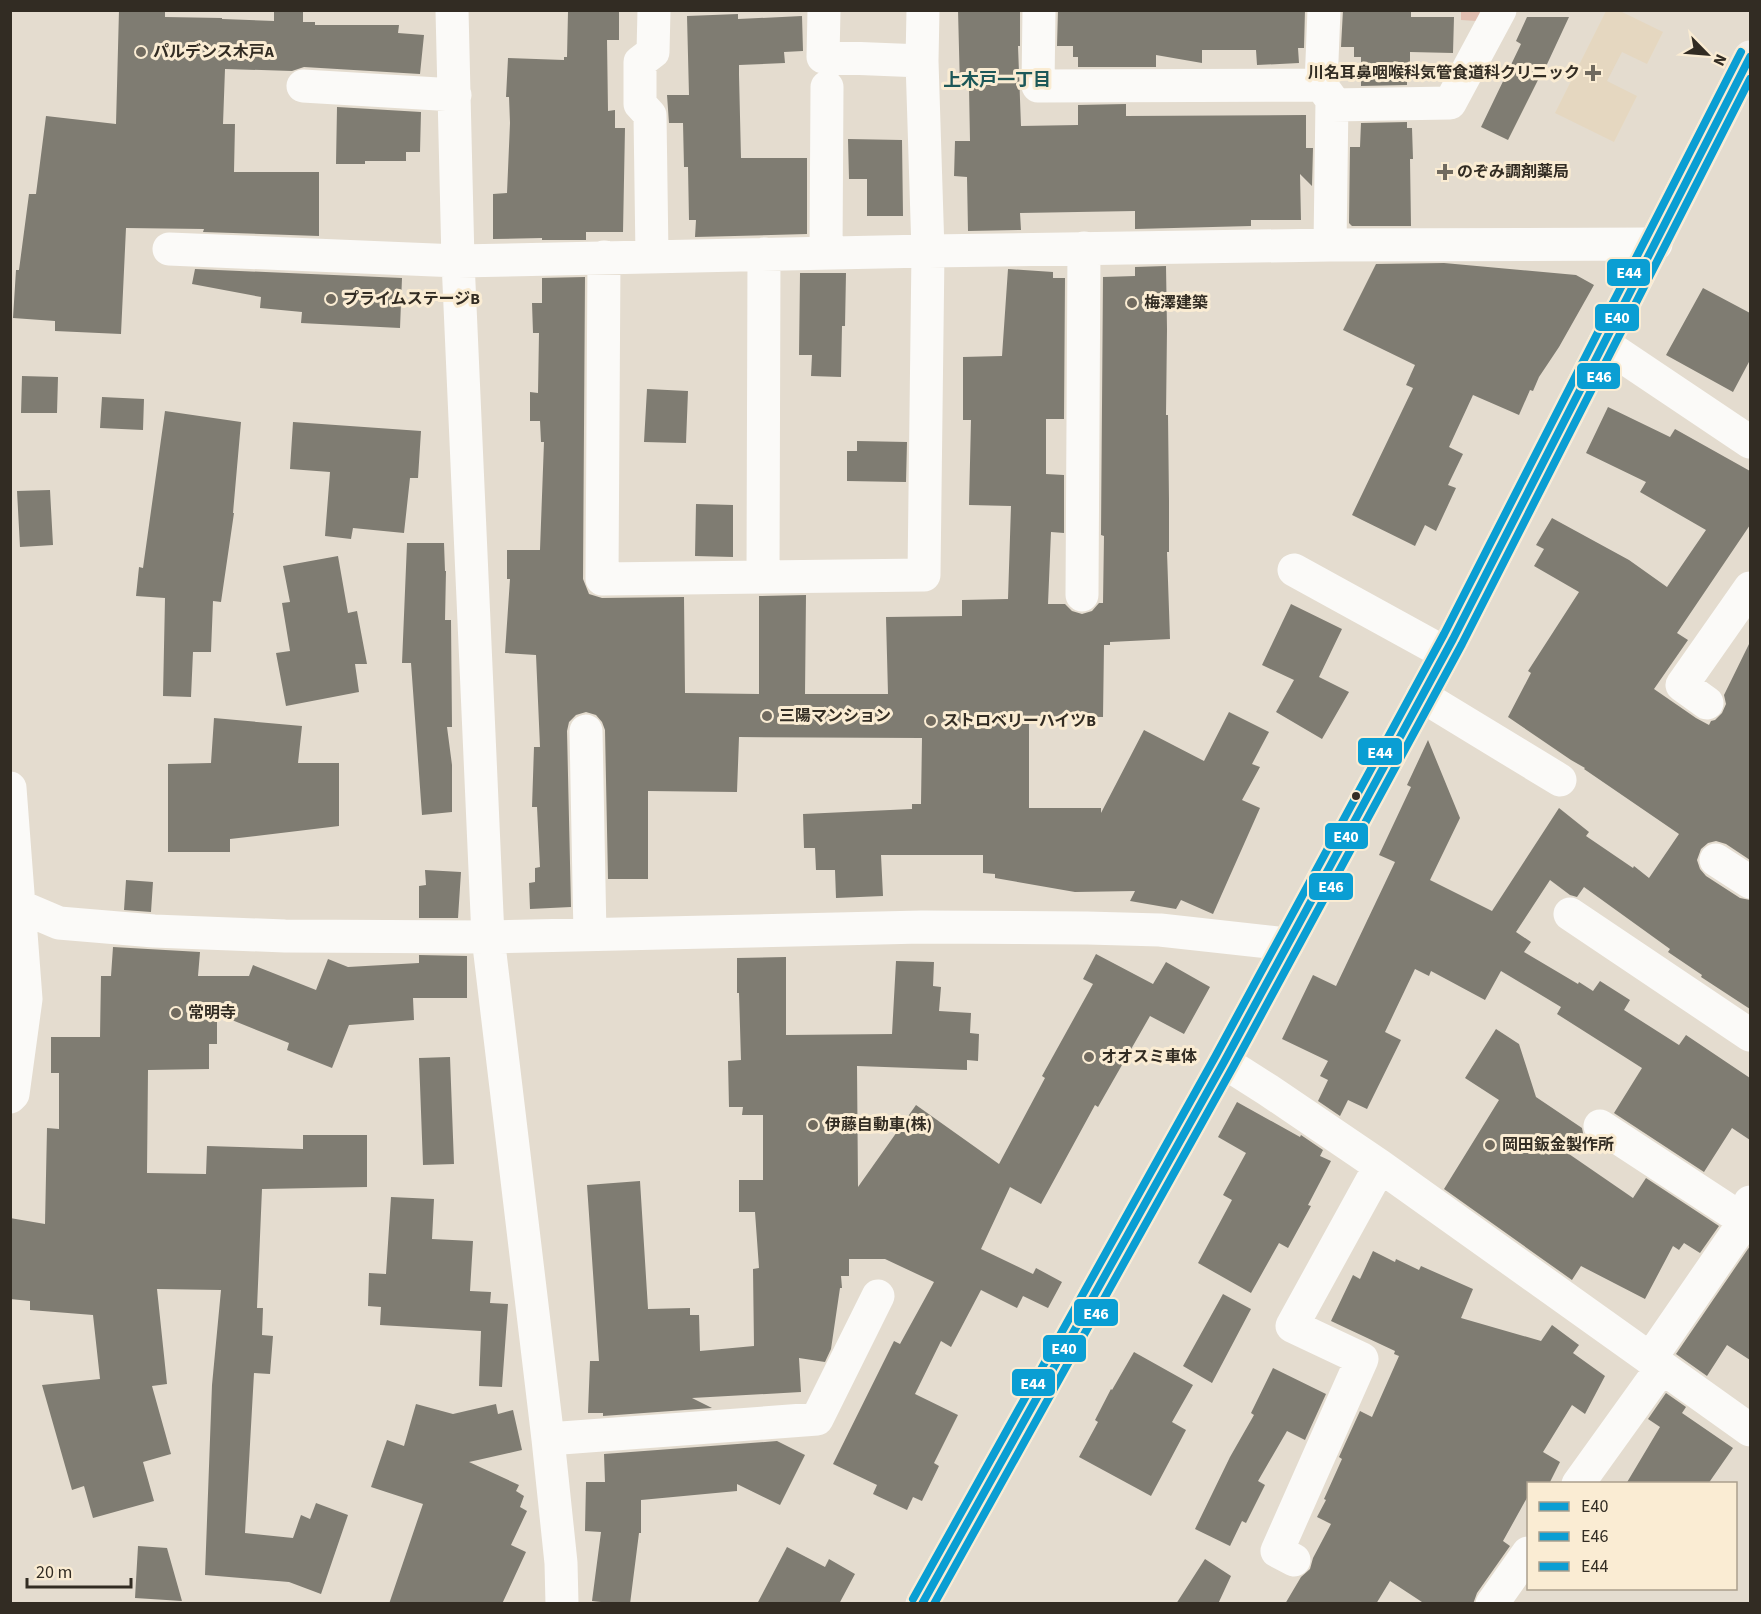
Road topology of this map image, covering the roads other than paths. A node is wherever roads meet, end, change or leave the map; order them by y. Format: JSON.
{"nodes":[{"id":1,"x":453,"y":10,"type":"edge"},
{"id":2,"x":654,"y":10,"type":"edge"},
{"id":3,"x":824,"y":10,"type":"edge"},
{"id":4,"x":923,"y":10,"type":"edge"},
{"id":5,"x":1039,"y":10,"type":"edge"},
{"id":6,"x":1324,"y":10,"type":"edge"},
{"id":7,"x":1500,"y":10,"type":"edge"},
{"id":8,"x":1750,"y":57,"type":"edge"},
{"id":9,"x":922,"y":61,"type":"junction"},
{"id":10,"x":303,"y":86,"type":"dead end"},
{"id":11,"x":827,"y":87,"type":"dead end"},
{"id":12,"x":455,"y":95,"type":"junction"},
{"id":13,"x":1327,"y":95,"type":"junction"},
{"id":14,"x":1656,"y":244,"type":"junction"},
{"id":15,"x":1330,"y":245,"type":"junction"},
{"id":16,"x":1084,"y":248,"type":"junction"},
{"id":17,"x":169,"y":249,"type":"dead end"},
{"id":18,"x":928,"y":251,"type":"junction"},
{"id":19,"x":826,"y":253,"type":"junction"},
{"id":20,"x":764,"y":254,"type":"junction"},
{"id":21,"x":652,"y":256,"type":"junction"},
{"id":22,"x":604,"y":257,"type":"junction"},
{"id":23,"x":458,"y":261,"type":"junction"},
{"id":24,"x":1604,"y":344,"type":"junction"},
{"id":25,"x":1750,"y":442,"type":"edge"},
{"id":26,"x":1294,"y":570,"type":"dead end"},
{"id":27,"x":763,"y":577,"type":"junction"},
{"id":28,"x":1750,"y":588,"type":"edge"},
{"id":29,"x":1082,"y":595,"type":"dead end"},
{"id":30,"x":1445,"y":653,"type":"junction"},
{"id":31,"x":1422,"y":696,"type":"junction"},
{"id":32,"x":1707,"y":703,"type":"dead end"},
{"id":33,"x":586,"y":731,"type":"dead end"},
{"id":34,"x":1560,"y":780,"type":"dead end"},
{"id":35,"x":10,"y":788,"type":"edge"},
{"id":36,"x":1716,"y":860,"type":"dead end"},
{"id":37,"x":1750,"y":882,"type":"edge"},
{"id":38,"x":15,"y":906,"type":"edge"},
{"id":39,"x":1570,"y":914,"type":"dead end"},
{"id":40,"x":590,"y":935,"type":"junction"},
{"id":41,"x":488,"y":937,"type":"junction"},
{"id":42,"x":1286,"y":944,"type":"junction"},
{"id":43,"x":1750,"y":1035,"type":"edge"},
{"id":44,"x":1224,"y":1062,"type":"junction"},
{"id":45,"x":10,"y":1097,"type":"edge"},
{"id":46,"x":1600,"y":1126,"type":"dead end"},
{"id":47,"x":1380,"y":1166,"type":"junction"},
{"id":48,"x":1748,"y":1215,"type":"edge"},
{"id":49,"x":878,"y":1296,"type":"dead end"},
{"id":50,"x":1656,"y":1363,"type":"junction"},
{"id":51,"x":1750,"y":1430,"type":"edge"},
{"id":52,"x":548,"y":1439,"type":"junction"},
{"id":53,"x":1579,"y":1482,"type":"edge"},
{"id":54,"x":1527,"y":1554,"type":"edge"},
{"id":55,"x":1294,"y":1560,"type":"dead end"},
{"id":56,"x":562,"y":1604,"type":"edge"},
{"id":57,"x":922,"y":1604,"type":"edge"},
{"id":58,"x":1492,"y":1604,"type":"edge"}],
"edges":[{"from":1,"to":12,"type":"street"},
{"from":2,"to":21,"type":"street"},
{"from":3,"to":9,"type":"street"},
{"from":4,"to":9,"type":"street"},
{"from":5,"to":13,"type":"street"},
{"from":6,"to":13,"type":"street"},
{"from":7,"to":13,"type":"street"},
{"from":8,"to":14,"type":"main road"},
{"from":9,"to":18,"type":"street"},
{"from":10,"to":12,"type":"street"},
{"from":11,"to":19,"type":"street"},
{"from":12,"to":23,"type":"street"},
{"from":13,"to":15,"type":"street"},
{"from":14,"to":15,"type":"street"},
{"from":14,"to":24,"type":"main road"},
{"from":15,"to":16,"type":"street"},
{"from":16,"to":18,"type":"street"},
{"from":16,"to":29,"type":"street"},
{"from":17,"to":23,"type":"street"},
{"from":18,"to":19,"type":"street"},
{"from":18,"to":27,"type":"street"},
{"from":19,"to":20,"type":"street"},
{"from":20,"to":21,"type":"street"},
{"from":20,"to":27,"type":"street"},
{"from":21,"to":22,"type":"street"},
{"from":22,"to":23,"type":"street"},
{"from":22,"to":27,"type":"street"},
{"from":23,"to":41,"type":"street"},
{"from":24,"to":25,"type":"street"},
{"from":24,"to":30,"type":"main road"},
{"from":26,"to":30,"type":"street"},
{"from":28,"to":32,"type":"street"},
{"from":30,"to":31,"type":"main road"},
{"from":31,"to":34,"type":"street"},
{"from":31,"to":42,"type":"main road"},
{"from":33,"to":40,"type":"street"},
{"from":35,"to":38,"type":"street"},
{"from":36,"to":37,"type":"street"},
{"from":38,"to":41,"type":"street"},
{"from":38,"to":45,"type":"street"},
{"from":39,"to":43,"type":"street"},
{"from":40,"to":41,"type":"street"},
{"from":40,"to":42,"type":"street"},
{"from":41,"to":52,"type":"street"},
{"from":42,"to":44,"type":"main road"},
{"from":44,"to":47,"type":"street"},
{"from":44,"to":57,"type":"main road"},
{"from":46,"to":48,"type":"street"},
{"from":47,"to":50,"type":"street"},
{"from":47,"to":55,"type":"street"},
{"from":48,"to":50,"type":"street"},
{"from":49,"to":52,"type":"street"},
{"from":50,"to":51,"type":"street"},
{"from":50,"to":53,"type":"street"},
{"from":52,"to":56,"type":"street"},
{"from":54,"to":58,"type":"street"}]}
